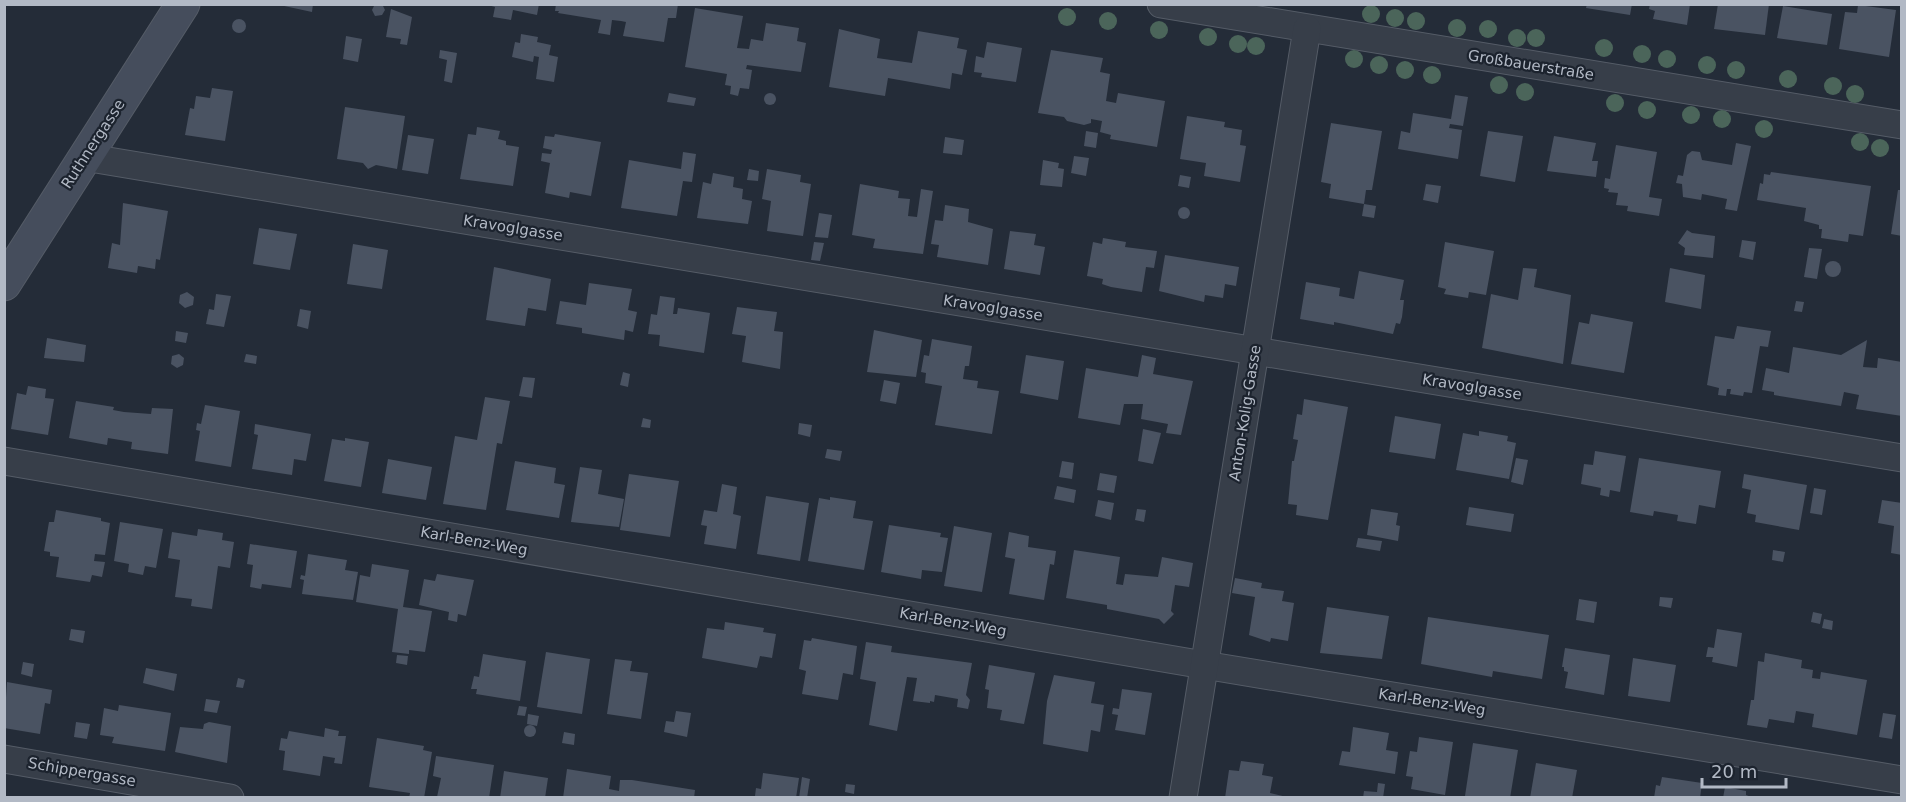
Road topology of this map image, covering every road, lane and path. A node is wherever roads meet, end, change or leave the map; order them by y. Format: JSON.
{"nodes":[{"id":1,"x":183,"y":4,"type":"edge"},
{"id":2,"x":1161,"y":4,"type":"edge"},
{"id":3,"x":1306,"y":29,"type":"junction"},
{"id":4,"x":1902,"y":125,"type":"edge"},
{"id":5,"x":84,"y":157,"type":"junction"},
{"id":6,"x":4,"y":284,"type":"edge"},
{"id":7,"x":1254,"y":351,"type":"junction"},
{"id":8,"x":1902,"y":458,"type":"edge"},
{"id":9,"x":4,"y":461,"type":"edge"},
{"id":10,"x":1204,"y":665,"type":"junction"},
{"id":11,"x":4,"y":759,"type":"edge"},
{"id":12,"x":1902,"y":780,"type":"edge"},
{"id":13,"x":230,"y":798,"type":"edge"},
{"id":14,"x":1183,"y":798,"type":"edge"}],
"edges":[{"from":1,"to":5,"type":"street","name":"Ruthnergasse"},
{"from":2,"to":3,"type":"street","name":"Großbauerstraße"},
{"from":3,"to":4,"type":"street","name":"Großbauerstraße"},
{"from":3,"to":7,"type":"street","name":"Anton-Kolig-Gasse"},
{"from":5,"to":6,"type":"street","name":"Ruthnergasse"},
{"from":5,"to":7,"type":"street","name":"Kravoglgasse"},
{"from":7,"to":8,"type":"street","name":"Kravoglgasse"},
{"from":7,"to":10,"type":"street","name":"Anton-Kolig-Gasse"},
{"from":9,"to":10,"type":"street","name":"Karl-Benz-Weg"},
{"from":10,"to":12,"type":"street","name":"Karl-Benz-Weg"},
{"from":10,"to":14,"type":"street","name":"Anton-Kolig-Gasse"},
{"from":11,"to":13,"type":"street","name":"Schippergasse"}]}
